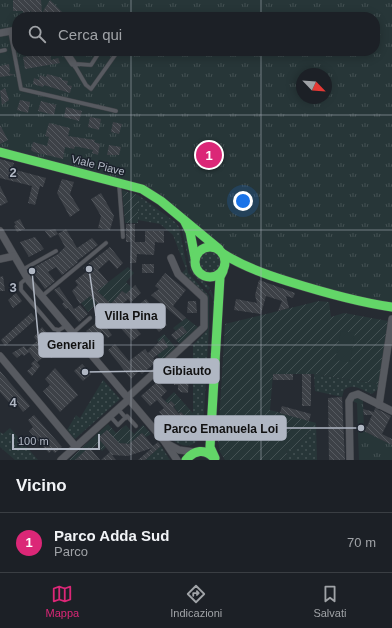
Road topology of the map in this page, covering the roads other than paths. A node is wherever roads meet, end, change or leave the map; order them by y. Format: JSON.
{"nodes":[{"id":1,"x":12,"y":31,"type":"edge"},
{"id":2,"x":0,"y":33,"type":"edge"},
{"id":3,"x":5,"y":50,"type":"dead end"},
{"id":4,"x":0,"y":51,"type":"edge"},
{"id":5,"x":16,"y":56,"type":"edge"},
{"id":6,"x":68,"y":56,"type":"edge"},
{"id":7,"x":97,"y":56,"type":"edge"},
{"id":8,"x":114,"y":56,"type":"edge"},
{"id":9,"x":74,"y":65,"type":"junction"},
{"id":10,"x":116,"y":111,"type":"dead end"},
{"id":11,"x":0,"y":152,"type":"edge"},
{"id":12,"x":119,"y":182,"type":"junction"},
{"id":13,"x":182,"y":218,"type":"junction"},
{"id":14,"x":0,"y":231,"type":"edge"},
{"id":15,"x":123,"y":237,"type":"dead end"},
{"id":16,"x":106,"y":243,"type":"dead end"},
{"id":17,"x":56,"y":251,"type":"dead end"},
{"id":18,"x":220,"y":251,"type":"junction"},
{"id":19,"x":14,"y":256,"type":"junction"},
{"id":20,"x":171,"y":258,"type":"dead end"},
{"id":21,"x":195,"y":258,"type":"junction"},
{"id":22,"x":0,"y":259,"type":"edge"},
{"id":23,"x":242,"y":265,"type":"junction"},
{"id":24,"x":22,"y":270,"type":"junction"},
{"id":25,"x":223,"y":270,"type":"junction"},
{"id":26,"x":203,"y":276,"type":"junction"},
{"id":27,"x":27,"y":278,"type":"junction"},
{"id":28,"x":41,"y":296,"type":"junction"},
{"id":29,"x":218,"y":301,"type":"junction"},
{"id":30,"x":392,"y":307,"type":"edge"},
{"id":31,"x":90,"y":318,"type":"dead end"},
{"id":32,"x":392,"y":319,"type":"edge"},
{"id":33,"x":66,"y":326,"type":"junction"},
{"id":34,"x":58,"y":330,"type":"junction"},
{"id":35,"x":72,"y":333,"type":"junction"},
{"id":36,"x":66,"y":343,"type":"dead end"},
{"id":37,"x":0,"y":356,"type":"edge"},
{"id":38,"x":129,"y":398,"type":"junction"},
{"id":39,"x":379,"y":405,"type":"junction"},
{"id":40,"x":118,"y":409,"type":"junction"},
{"id":41,"x":392,"y":411,"type":"edge"},
{"id":42,"x":110,"y":416,"type":"junction"},
{"id":43,"x":126,"y":418,"type":"junction"},
{"id":44,"x":136,"y":426,"type":"dead end"},
{"id":45,"x":211,"y":427,"type":"junction"},
{"id":46,"x":165,"y":442,"type":"junction"},
{"id":47,"x":76,"y":446,"type":"junction"},
{"id":48,"x":196,"y":451,"type":"junction"},
{"id":49,"x":215,"y":459,"type":"edge"},
{"id":50,"x":61,"y":460,"type":"edge"},
{"id":51,"x":177,"y":460,"type":"edge"},
{"id":52,"x":186,"y":460,"type":"edge"},
{"id":53,"x":350,"y":460,"type":"edge"}],
"edges":[{"from":1,"to":2,"type":"street"},
{"from":3,"to":4,"type":"lane"},
{"from":5,"to":10,"type":"lane"},
{"from":6,"to":9,"type":"street"},
{"from":7,"to":9,"type":"lane"},
{"from":8,"to":9,"type":"lane"},
{"from":11,"to":12,"type":"street","name":"Viale Piave"},
{"from":12,"to":13,"type":"street","name":"Viale Piave"},
{"from":12,"to":15,"type":"lane"},
{"from":13,"to":18,"type":"street","name":"Viale Piave"},
{"from":13,"to":21,"type":"street","name":"Viale Piave"},
{"from":14,"to":19,"type":"street"},
{"from":16,"to":28,"type":"lane"},
{"from":17,"to":24,"type":"lane"},
{"from":18,"to":21,"type":"street"},
{"from":18,"to":23,"type":"street","name":"Viale Piave"},
{"from":18,"to":25,"type":"street"},
{"from":19,"to":22,"type":"street"},
{"from":19,"to":24,"type":"street"},
{"from":20,"to":38,"type":"street"},
{"from":21,"to":26,"type":"street","name":"Viale Piave"},
{"from":23,"to":25,"type":"street"},
{"from":23,"to":30,"type":"street","name":"Viale Piave"},
{"from":24,"to":27,"type":"street"},
{"from":25,"to":26,"type":"street"},
{"from":25,"to":29,"type":"street"},
{"from":26,"to":29,"type":"street","name":"Viale Piave"},
{"from":27,"to":28,"type":"street"},
{"from":27,"to":34,"type":"lane"},
{"from":28,"to":33,"type":"street"},
{"from":29,"to":45,"type":"street"},
{"from":31,"to":35,"type":"lane"},
{"from":32,"to":39,"type":"street"},
{"from":33,"to":34,"type":"lane"},
{"from":33,"to":35,"type":"street"},
{"from":34,"to":36,"type":"lane"},
{"from":35,"to":38,"type":"street"},
{"from":37,"to":47,"type":"street"},
{"from":38,"to":40,"type":"street"},
{"from":38,"to":46,"type":"street"},
{"from":39,"to":41,"type":"street"},
{"from":39,"to":53,"type":"street"},
{"from":40,"to":42,"type":"street"},
{"from":40,"to":43,"type":"lane"},
{"from":42,"to":43,"type":"lane"},
{"from":42,"to":47,"type":"street"},
{"from":43,"to":44,"type":"lane"},
{"from":45,"to":48,"type":"street"},
{"from":45,"to":49,"type":"street"},
{"from":46,"to":48,"type":"street"},
{"from":46,"to":51,"type":"street"},
{"from":47,"to":50,"type":"street"},
{"from":48,"to":49,"type":"street"},
{"from":48,"to":52,"type":"street"}]}
